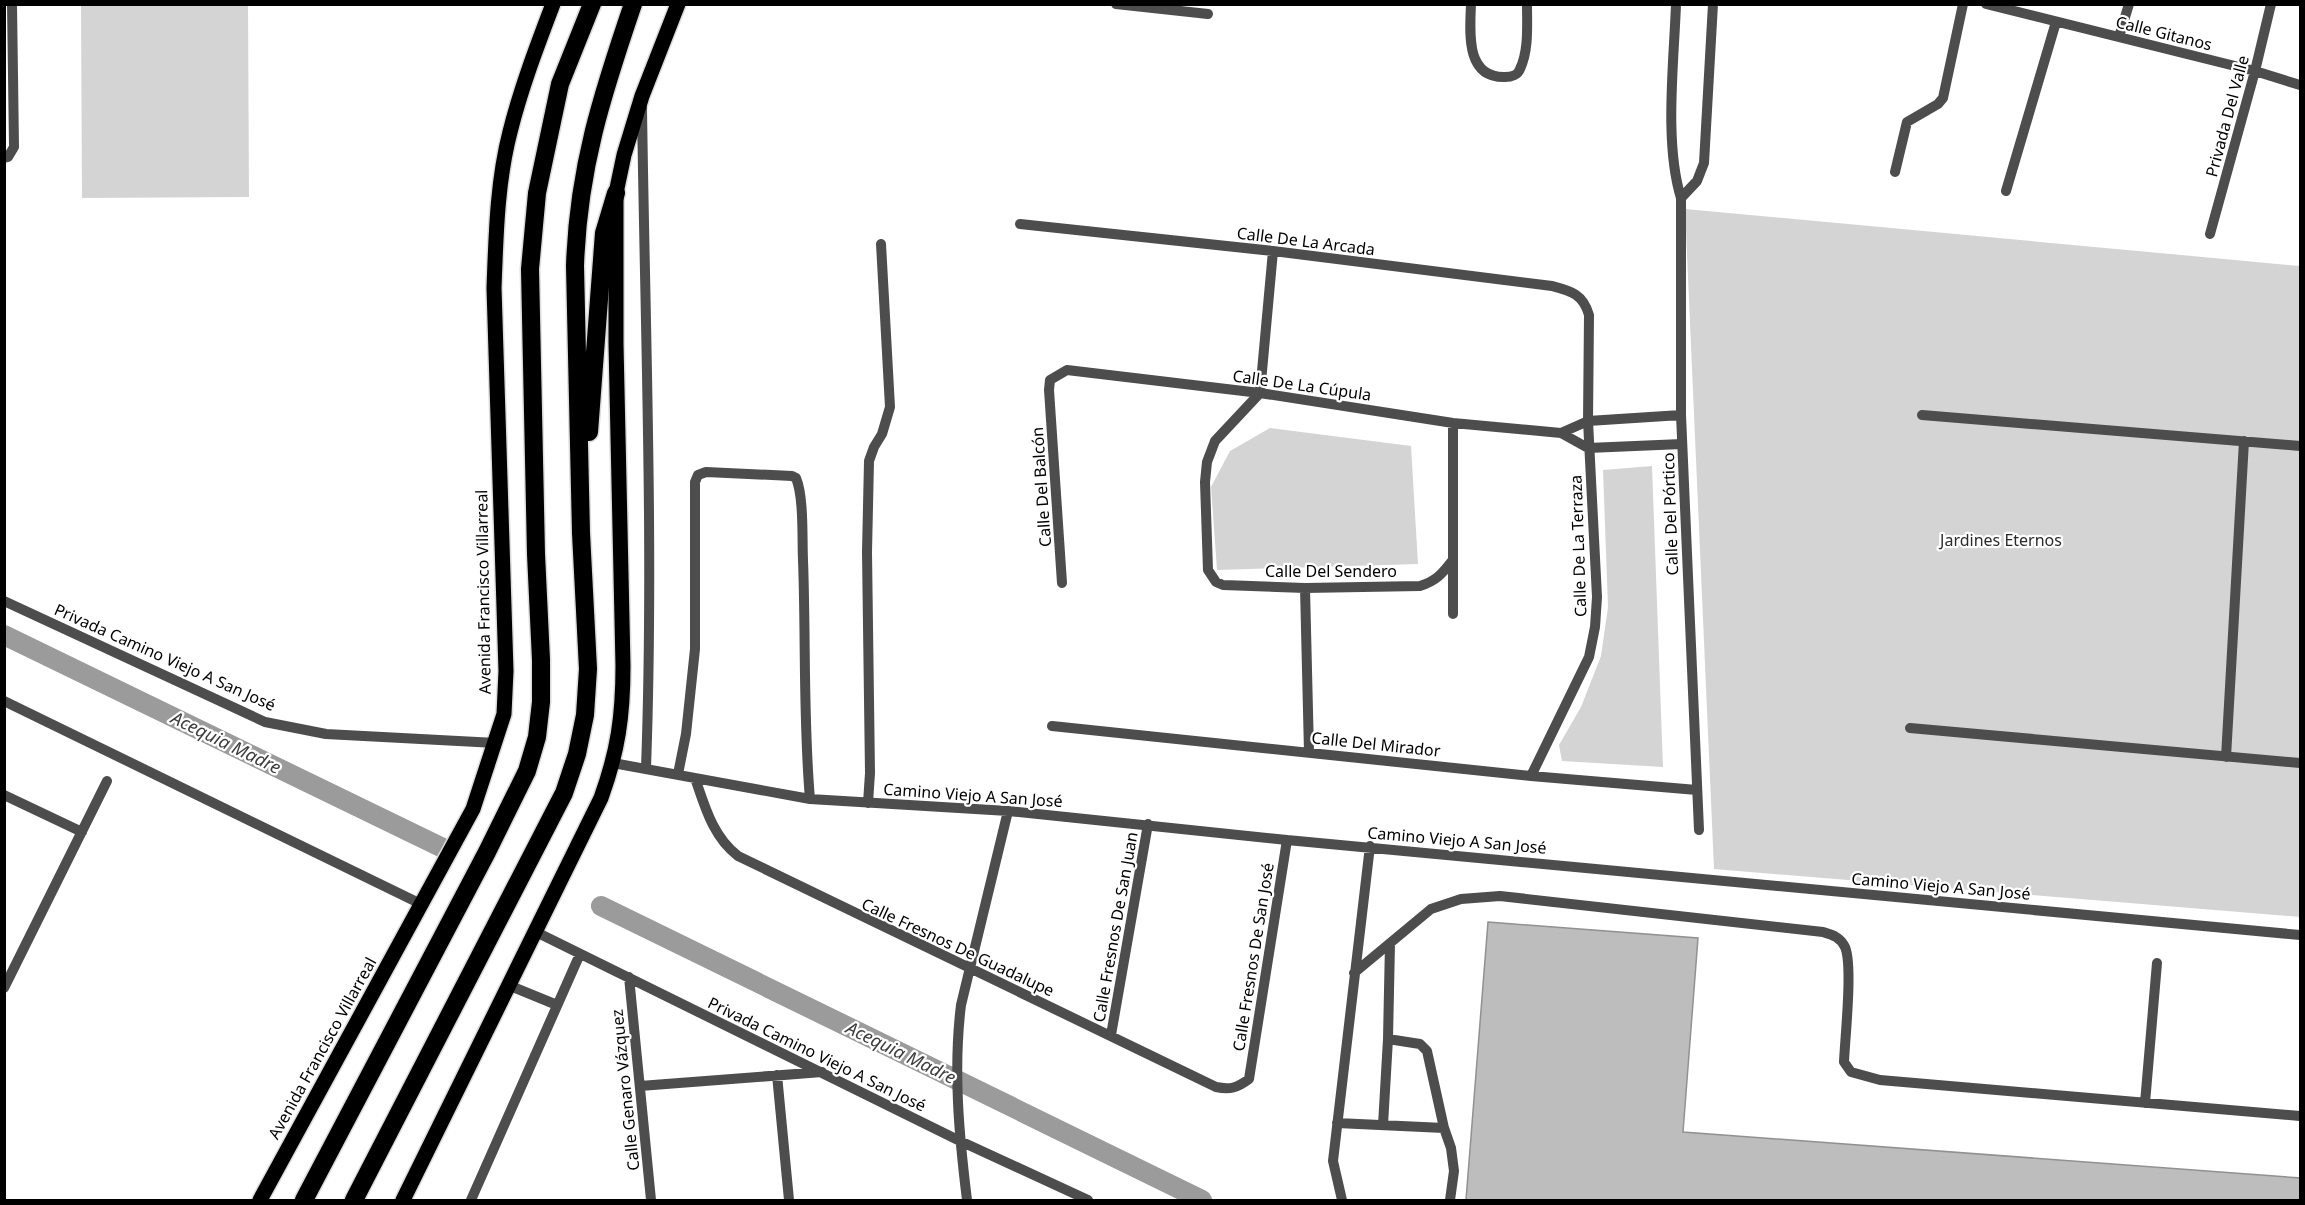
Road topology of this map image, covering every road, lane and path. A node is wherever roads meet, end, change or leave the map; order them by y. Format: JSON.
{"nodes":[{"id":1,"x":12,"y":4,"type":"edge"},
{"id":2,"x":553,"y":4,"type":"edge"},
{"id":3,"x":592,"y":4,"type":"edge"},
{"id":4,"x":633,"y":4,"type":"edge"},
{"id":5,"x":678,"y":4,"type":"edge"},
{"id":6,"x":1116,"y":4,"type":"edge"},
{"id":7,"x":1471,"y":4,"type":"edge"},
{"id":8,"x":1527,"y":4,"type":"edge"},
{"id":9,"x":1676,"y":4,"type":"edge"},
{"id":10,"x":1713,"y":4,"type":"edge"},
{"id":11,"x":1963,"y":4,"type":"edge"},
{"id":12,"x":1986,"y":4,"type":"edge"},
{"id":13,"x":2129,"y":4,"type":"edge"},
{"id":14,"x":2271,"y":4,"type":"edge"},
{"id":15,"x":1208,"y":14,"type":"dead end"},
{"id":16,"x":2056,"y":22,"type":"junction"},
{"id":17,"x":2118,"y":38,"type":"junction"},
{"id":18,"x":2255,"y":71,"type":"junction"},
{"id":19,"x":2301,"y":85,"type":"edge"},
{"id":20,"x":642,"y":96,"type":"junction"},
{"id":21,"x":4,"y":158,"type":"edge"},
{"id":22,"x":1895,"y":172,"type":"dead end"},
{"id":23,"x":2006,"y":191,"type":"dead end"},
{"id":24,"x":616,"y":193,"type":"junction"},
{"id":25,"x":1681,"y":198,"type":"junction"},
{"id":26,"x":1020,"y":224,"type":"dead end"},
{"id":27,"x":2210,"y":234,"type":"dead end"},
{"id":28,"x":881,"y":244,"type":"dead end"},
{"id":29,"x":1272,"y":251,"type":"junction"},
{"id":30,"x":1585,"y":302,"type":"joint"},
{"id":31,"x":1049,"y":390,"type":"joint"},
{"id":32,"x":1260,"y":393,"type":"junction"},
{"id":33,"x":1681,"y":415,"type":"junction"},
{"id":34,"x":1922,"y":415,"type":"dead end"},
{"id":35,"x":1587,"y":422,"type":"junction"},
{"id":36,"x":1453,"y":423,"type":"junction"},
{"id":37,"x":1561,"y":433,"type":"junction"},
{"id":38,"x":2244,"y":441,"type":"junction"},
{"id":39,"x":1682,"y":444,"type":"junction"},
{"id":40,"x":2301,"y":446,"type":"edge"},
{"id":41,"x":1588,"y":448,"type":"junction"},
{"id":42,"x":581,"y":532,"type":"junction"},
{"id":43,"x":1452,"y":561,"type":"junction"},
{"id":44,"x":1062,"y":583,"type":"dead end"},
{"id":45,"x":1305,"y":588,"type":"junction"},
{"id":46,"x":4,"y":601,"type":"edge"},
{"id":47,"x":1453,"y":614,"type":"dead end"},
{"id":48,"x":4,"y":701,"type":"edge"},
{"id":49,"x":1052,"y":726,"type":"dead end"},
{"id":50,"x":1910,"y":728,"type":"dead end"},
{"id":51,"x":496,"y":743,"type":"junction"},
{"id":52,"x":1309,"y":752,"type":"junction"},
{"id":53,"x":2226,"y":757,"type":"junction"},
{"id":54,"x":614,"y":763,"type":"junction"},
{"id":55,"x":2301,"y":763,"type":"edge"},
{"id":56,"x":646,"y":768,"type":"junction"},
{"id":57,"x":678,"y":774,"type":"junction"},
{"id":58,"x":1531,"y":776,"type":"junction"},
{"id":59,"x":695,"y":778,"type":"junction"},
{"id":60,"x":108,"y":781,"type":"dead end"},
{"id":61,"x":1697,"y":790,"type":"junction"},
{"id":62,"x":4,"y":795,"type":"edge"},
{"id":63,"x":810,"y":799,"type":"junction"},
{"id":64,"x":868,"y":803,"type":"junction"},
{"id":65,"x":1008,"y":811,"type":"junction"},
{"id":66,"x":1148,"y":824,"type":"junction"},
{"id":67,"x":1699,"y":830,"type":"dead end"},
{"id":68,"x":82,"y":832,"type":"junction"},
{"id":69,"x":1287,"y":840,"type":"junction"},
{"id":70,"x":1370,"y":846,"type":"junction"},
{"id":71,"x":423,"y":905,"type":"junction"},
{"id":72,"x":534,"y":931,"type":"junction"},
{"id":73,"x":2301,"y":935,"type":"edge"},
{"id":74,"x":1390,"y":943,"type":"junction"},
{"id":75,"x":580,"y":954,"type":"junction"},
{"id":76,"x":2157,"y":963,"type":"dead end"},
{"id":77,"x":971,"y":970,"type":"junction"},
{"id":78,"x":1354,"y":973,"type":"junction"},
{"id":79,"x":629,"y":977,"type":"junction"},
{"id":80,"x":508,"y":986,"type":"junction"},
{"id":81,"x":4,"y":988,"type":"edge"},
{"id":82,"x":557,"y":1005,"type":"junction"},
{"id":83,"x":1111,"y":1035,"type":"junction"},
{"id":84,"x":1388,"y":1038,"type":"junction"},
{"id":85,"x":822,"y":1072,"type":"junction"},
{"id":86,"x":777,"y":1075,"type":"junction"},
{"id":87,"x":1249,"y":1079,"type":"joint"},
{"id":88,"x":640,"y":1086,"type":"junction"},
{"id":89,"x":2145,"y":1103,"type":"junction"},
{"id":90,"x":2301,"y":1116,"type":"edge"},
{"id":91,"x":1337,"y":1122,"type":"junction"},
{"id":92,"x":1383,"y":1125,"type":"junction"},
{"id":93,"x":1444,"y":1128,"type":"junction"},
{"id":94,"x":960,"y":1141,"type":"junction"},
{"id":95,"x":260,"y":1200,"type":"edge"},
{"id":96,"x":304,"y":1200,"type":"edge"},
{"id":97,"x":354,"y":1200,"type":"edge"},
{"id":98,"x":405,"y":1200,"type":"edge"},
{"id":99,"x":471,"y":1200,"type":"edge"},
{"id":100,"x":651,"y":1200,"type":"edge"},
{"id":101,"x":789,"y":1200,"type":"edge"},
{"id":102,"x":967,"y":1200,"type":"edge"},
{"id":103,"x":1088,"y":1200,"type":"edge"},
{"id":104,"x":1342,"y":1200,"type":"edge"},
{"id":105,"x":1450,"y":1200,"type":"edge"}],
"edges":[{"from":1,"to":21,"type":"street"},
{"from":2,"to":51,"type":"main road","name":"Avenida Francisco Villarreal"},
{"from":3,"to":96,"type":"highway"},
{"from":4,"to":42,"type":"highway"},
{"from":5,"to":20,"type":"main road"},
{"from":6,"to":15,"type":"street"},
{"from":7,"to":8,"type":"street"},
{"from":9,"to":25,"type":"street","name":"Calle Del Pórtico"},
{"from":10,"to":25,"type":"street"},
{"from":11,"to":22,"type":"street"},
{"from":12,"to":16,"type":"street","name":"Calle Gitanos"},
{"from":13,"to":17,"type":"street"},
{"from":14,"to":18,"type":"street","name":"Privada Del Valle"},
{"from":16,"to":17,"type":"street","name":"Calle Gitanos"},
{"from":16,"to":23,"type":"street"},
{"from":17,"to":18,"type":"street","name":"Calle Gitanos"},
{"from":18,"to":19,"type":"street","name":"Calle Gitanos"},
{"from":18,"to":27,"type":"street","name":"Privada Del Valle"},
{"from":20,"to":24,"type":"main road"},
{"from":20,"to":56,"type":"street"},
{"from":24,"to":42,"type":"highway"},
{"from":24,"to":54,"type":"main road"},
{"from":25,"to":33,"type":"street","name":"Calle Del Pórtico"},
{"from":26,"to":29,"type":"street","name":"Calle De La Arcada"},
{"from":28,"to":64,"type":"street"},
{"from":29,"to":30,"type":"street","name":"Calle De La Arcada"},
{"from":29,"to":32,"type":"street"},
{"from":30,"to":35,"type":"street","name":"Calle De La Terraza"},
{"from":31,"to":32,"type":"street","name":"Calle De La Cúpula"},
{"from":31,"to":44,"type":"street","name":"Calle Del Balcón"},
{"from":32,"to":36,"type":"street","name":"Calle De La Cúpula"},
{"from":32,"to":45,"type":"street","name":"Calle Del Sendero"},
{"from":33,"to":35,"type":"street","name":"Calle De La Cúpula"},
{"from":33,"to":39,"type":"street","name":"Calle Del Pórtico"},
{"from":34,"to":38,"type":"street"},
{"from":35,"to":37,"type":"street","name":"Calle De La Cúpula"},
{"from":35,"to":41,"type":"street","name":"Calle De La Terraza"},
{"from":36,"to":37,"type":"street","name":"Calle De La Cúpula"},
{"from":36,"to":43,"type":"street"},
{"from":37,"to":41,"type":"street","name":"Calle De La Cúpula"},
{"from":38,"to":40,"type":"street"},
{"from":38,"to":53,"type":"street"},
{"from":39,"to":41,"type":"street"},
{"from":39,"to":61,"type":"street","name":"Calle Del Pórtico"},
{"from":41,"to":58,"type":"street","name":"Calle De La Terraza"},
{"from":42,"to":97,"type":"highway"},
{"from":43,"to":45,"type":"street","name":"Calle Del Sendero"},
{"from":43,"to":47,"type":"street"},
{"from":45,"to":52,"type":"street"},
{"from":46,"to":51,"type":"street","name":"Privada Camino Viejo A San José"},
{"from":48,"to":71,"type":"street"},
{"from":49,"to":52,"type":"street","name":"Calle Del Mirador"},
{"from":50,"to":53,"type":"street"},
{"from":51,"to":71,"type":"main road","name":"Avenida Francisco Villarreal"},
{"from":52,"to":58,"type":"street","name":"Calle Del Mirador"},
{"from":53,"to":55,"type":"street"},
{"from":54,"to":56,"type":"street","name":"Camino Viejo A San José"},
{"from":54,"to":72,"type":"main road"},
{"from":56,"to":57,"type":"street","name":"Camino Viejo A San José"},
{"from":57,"to":59,"type":"street","name":"Camino Viejo A San José"},
{"from":57,"to":63,"type":"street"},
{"from":58,"to":61,"type":"street","name":"Calle Del Mirador"},
{"from":59,"to":63,"type":"street","name":"Camino Viejo A San José"},
{"from":59,"to":77,"type":"street","name":"Calle Fresnos De Guadalupe"},
{"from":60,"to":68,"type":"street"},
{"from":61,"to":67,"type":"street","name":"Calle Del Pórtico"},
{"from":62,"to":68,"type":"street"},
{"from":63,"to":64,"type":"street","name":"Camino Viejo A San José"},
{"from":64,"to":65,"type":"street","name":"Camino Viejo A San José"},
{"from":65,"to":66,"type":"street","name":"Camino Viejo A San José"},
{"from":65,"to":77,"type":"street"},
{"from":66,"to":69,"type":"street","name":"Camino Viejo A San José"},
{"from":66,"to":83,"type":"street","name":"Calle Fresnos De San Juan"},
{"from":68,"to":81,"type":"street"},
{"from":69,"to":70,"type":"street","name":"Camino Viejo A San José"},
{"from":69,"to":87,"type":"street","name":"Calle Fresnos De San José"},
{"from":70,"to":73,"type":"street","name":"Camino Viejo A San José"},
{"from":70,"to":78,"type":"street"},
{"from":71,"to":95,"type":"main road","name":"Avenida Francisco Villarreal"},
{"from":72,"to":75,"type":"street","name":"Privada Camino Viejo A San José"},
{"from":72,"to":80,"type":"main road"},
{"from":74,"to":78,"type":"street"},
{"from":74,"to":84,"type":"street"},
{"from":74,"to":89,"type":"street"},
{"from":75,"to":79,"type":"street","name":"Privada Camino Viejo A San José"},
{"from":75,"to":82,"type":"street"},
{"from":76,"to":89,"type":"street"},
{"from":77,"to":83,"type":"street","name":"Calle Fresnos De Guadalupe"},
{"from":77,"to":94,"type":"street"},
{"from":78,"to":91,"type":"street"},
{"from":79,"to":85,"type":"street","name":"Privada Camino Viejo A San José"},
{"from":79,"to":88,"type":"street","name":"Calle Genaro Vázquez"},
{"from":80,"to":82,"type":"street"},
{"from":80,"to":98,"type":"main road"},
{"from":82,"to":99,"type":"street"},
{"from":83,"to":87,"type":"street","name":"Calle Fresnos De Guadalupe"},
{"from":84,"to":92,"type":"street"},
{"from":84,"to":93,"type":"street"},
{"from":85,"to":86,"type":"street"},
{"from":85,"to":94,"type":"street","name":"Privada Camino Viejo A San José"},
{"from":86,"to":88,"type":"street"},
{"from":86,"to":101,"type":"street"},
{"from":88,"to":100,"type":"street","name":"Calle Genaro Vázquez"},
{"from":89,"to":90,"type":"street"},
{"from":91,"to":92,"type":"street"},
{"from":91,"to":104,"type":"street"},
{"from":92,"to":93,"type":"street"},
{"from":93,"to":105,"type":"street"},
{"from":94,"to":102,"type":"street"},
{"from":94,"to":103,"type":"street","name":"Privada Camino Viejo A San José"}]}
